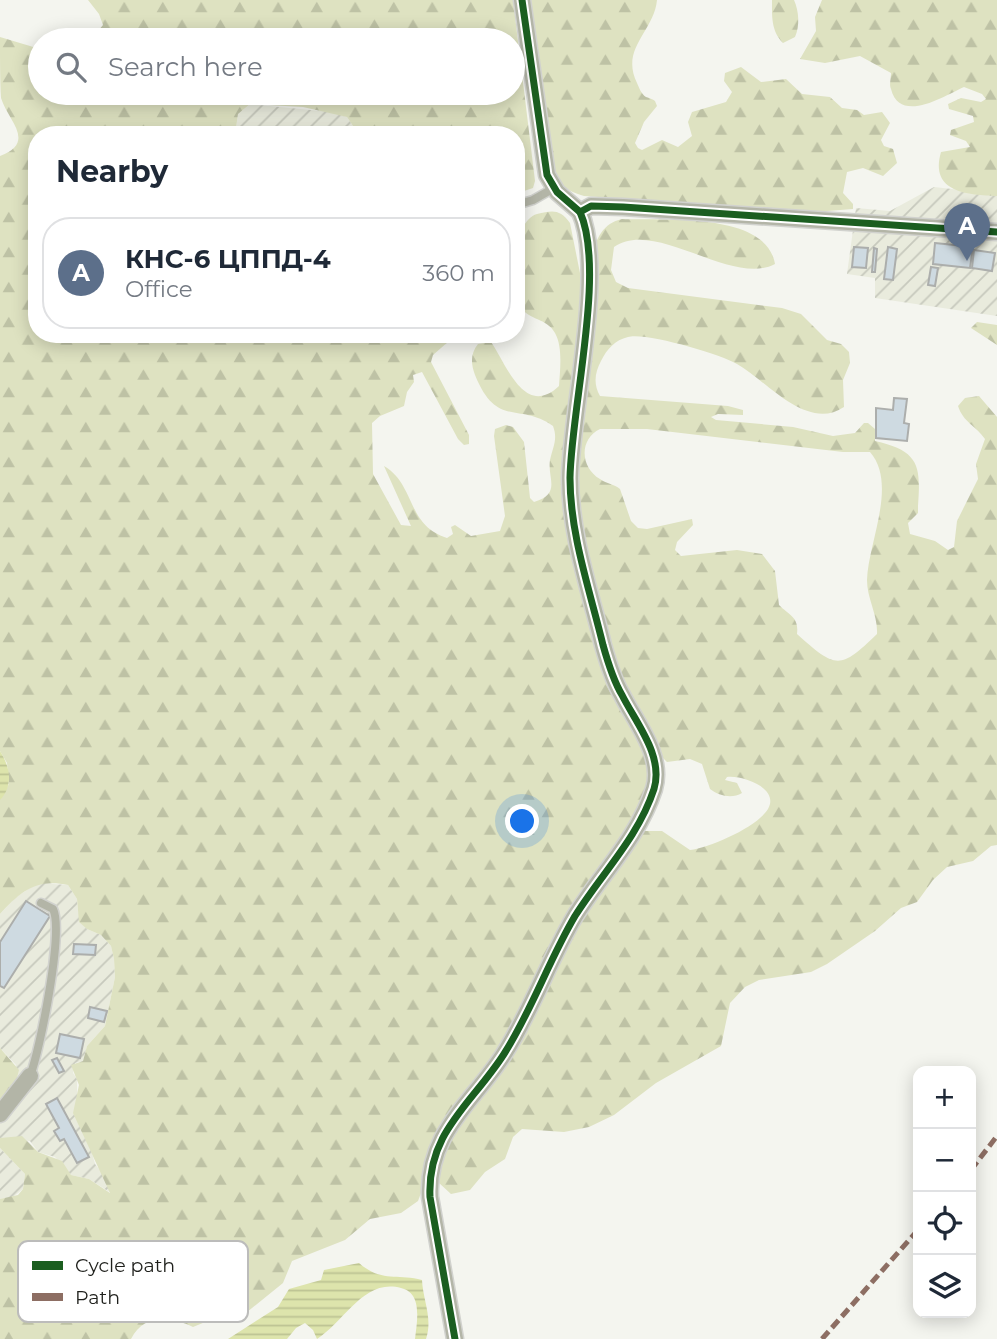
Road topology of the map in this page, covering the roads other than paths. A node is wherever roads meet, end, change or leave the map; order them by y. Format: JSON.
{"nodes":[{"id":1,"x":522,"y":0,"type":"edge"},
{"id":2,"x":554,"y":188,"type":"junction"},
{"id":3,"x":525,"y":202,"type":"edge"},
{"id":4,"x":580,"y":212,"type":"junction"},
{"id":5,"x":997,"y":232,"type":"edge"},
{"id":6,"x":41,"y":903,"type":"dead end"},
{"id":7,"x":30,"y":1076,"type":"joint"},
{"id":8,"x":0,"y":1114,"type":"edge"},
{"id":9,"x":455,"y":1339,"type":"edge"}],
"edges":[{"from":1,"to":2,"type":"street"},
{"from":2,"to":3,"type":"lane"},
{"from":2,"to":4,"type":"street"},
{"from":4,"to":5,"type":"street"},
{"from":4,"to":9,"type":"street"},
{"from":6,"to":7,"type":"lane"},
{"from":7,"to":8,"type":"street"}]}
